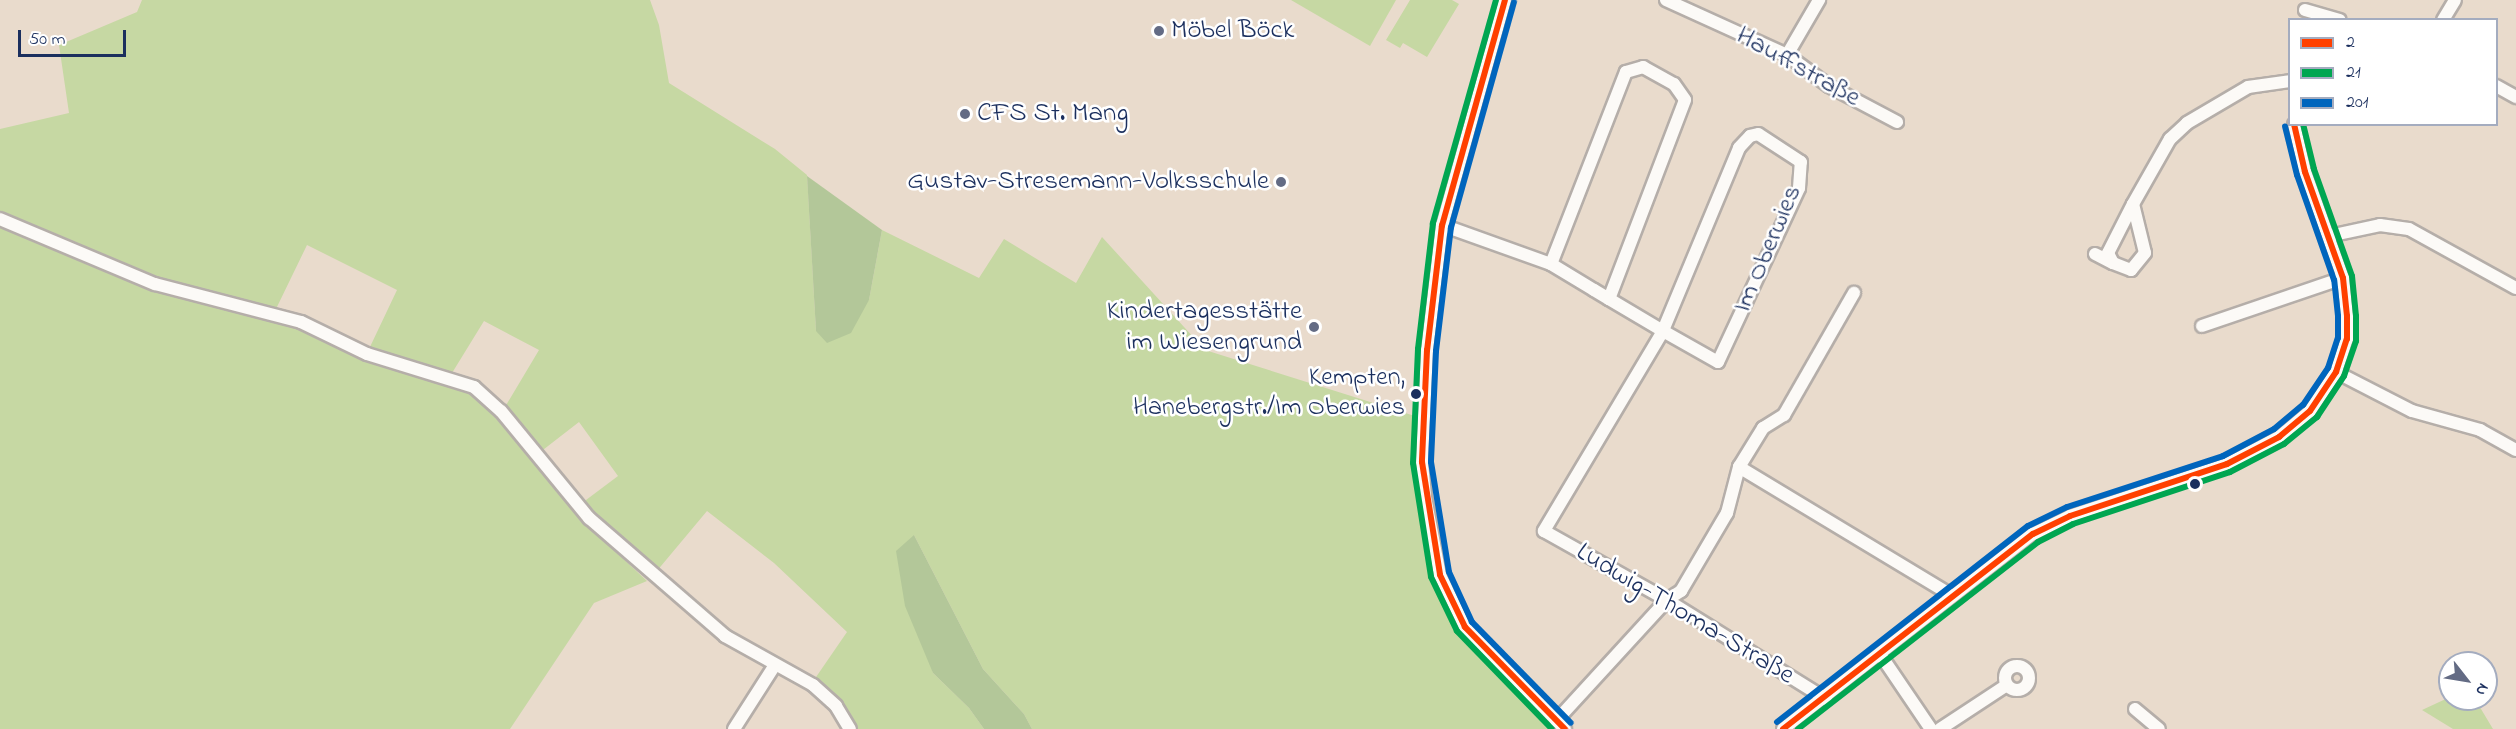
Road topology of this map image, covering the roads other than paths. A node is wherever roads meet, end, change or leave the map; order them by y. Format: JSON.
{"nodes":[{"id":1,"x":1505,"y":0,"type":"edge"},
{"id":2,"x":1666,"y":0,"type":"edge"},
{"id":3,"x":1819,"y":0,"type":"edge"},
{"id":4,"x":2455,"y":0,"type":"edge"},
{"id":5,"x":2305,"y":10,"type":"edge"},
{"id":6,"x":2333,"y":18,"type":"edge"},
{"id":7,"x":2444,"y":18,"type":"edge"},
{"id":8,"x":1787,"y":55,"type":"junction"},
{"id":9,"x":2288,"y":81,"type":"edge"},
{"id":10,"x":2498,"y":87,"type":"edge"},
{"id":11,"x":2516,"y":97,"type":"edge"},
{"id":12,"x":1897,"y":122,"type":"dead end"},
{"id":13,"x":2294,"y":126,"type":"edge"},
{"id":14,"x":2133,"y":204,"type":"junction"},
{"id":15,"x":0,"y":219,"type":"edge"},
{"id":16,"x":1442,"y":225,"type":"junction"},
{"id":17,"x":2329,"y":236,"type":"junction"},
{"id":18,"x":2095,"y":254,"type":"dead end"},
{"id":19,"x":2113,"y":263,"type":"junction"},
{"id":20,"x":1551,"y":264,"type":"junction"},
{"id":21,"x":2343,"y":278,"type":"junction"},
{"id":22,"x":2516,"y":288,"type":"edge"},
{"id":23,"x":1854,"y":293,"type":"dead end"},
{"id":24,"x":1609,"y":299,"type":"junction"},
{"id":25,"x":2202,"y":326,"type":"dead end"},
{"id":26,"x":1663,"y":331,"type":"junction"},
{"id":27,"x":2336,"y":372,"type":"junction"},
{"id":28,"x":2516,"y":450,"type":"edge"},
{"id":29,"x":1739,"y":467,"type":"junction"},
{"id":30,"x":1544,"y":531,"type":"joint"},
{"id":31,"x":1951,"y":595,"type":"junction"},
{"id":32,"x":1667,"y":600,"type":"junction"},
{"id":33,"x":1880,"y":654,"type":"junction"},
{"id":34,"x":775,"y":665,"type":"junction"},
{"id":35,"x":2007,"y":685,"type":"dead end"},
{"id":36,"x":1826,"y":699,"type":"junction"},
{"id":37,"x":2135,"y":709,"type":"dead end"},
{"id":38,"x":1561,"y":725,"type":"edge"},
{"id":39,"x":734,"y":729,"type":"edge"},
{"id":40,"x":849,"y":729,"type":"edge"},
{"id":41,"x":1783,"y":729,"type":"edge"},
{"id":42,"x":1931,"y":729,"type":"edge"},
{"id":43,"x":1940,"y":729,"type":"edge"},
{"id":44,"x":2159,"y":729,"type":"edge"}],
"edges":[{"from":1,"to":16,"type":"street"},
{"from":2,"to":8,"type":"street","name":"Hauffstraße"},
{"from":3,"to":8,"type":"street"},
{"from":4,"to":7,"type":"street"},
{"from":5,"to":6,"type":"street"},
{"from":8,"to":12,"type":"street","name":"Hauffstraße"},
{"from":9,"to":14,"type":"street"},
{"from":10,"to":11,"type":"street"},
{"from":13,"to":17,"type":"street"},
{"from":14,"to":19,"type":"street"},
{"from":14,"to":19,"type":"street"},
{"from":15,"to":34,"type":"street"},
{"from":16,"to":20,"type":"street","name":"Im Oberwies"},
{"from":16,"to":38,"type":"street"},
{"from":17,"to":21,"type":"street"},
{"from":17,"to":22,"type":"street"},
{"from":18,"to":19,"type":"street"},
{"from":20,"to":24,"type":"street","name":"Im Oberwies"},
{"from":20,"to":24,"type":"street"},
{"from":21,"to":25,"type":"street"},
{"from":21,"to":27,"type":"street"},
{"from":23,"to":29,"type":"street"},
{"from":24,"to":26,"type":"street","name":"Im Oberwies"},
{"from":26,"to":26,"type":"street","name":"Im Oberwies"},
{"from":26,"to":30,"type":"street","name":"Im Oberwies"},
{"from":27,"to":28,"type":"street"},
{"from":27,"to":31,"type":"street"},
{"from":29,"to":31,"type":"street"},
{"from":29,"to":32,"type":"street"},
{"from":30,"to":32,"type":"street","name":"Ludwig-Thoma-Straße"},
{"from":31,"to":33,"type":"street"},
{"from":32,"to":36,"type":"street","name":"Ludwig-Thoma-Straße"},
{"from":32,"to":38,"type":"street"},
{"from":33,"to":36,"type":"street"},
{"from":33,"to":42,"type":"street"},
{"from":34,"to":39,"type":"street"},
{"from":34,"to":40,"type":"street"},
{"from":35,"to":43,"type":"street"},
{"from":36,"to":41,"type":"street"},
{"from":37,"to":44,"type":"street"}]}
